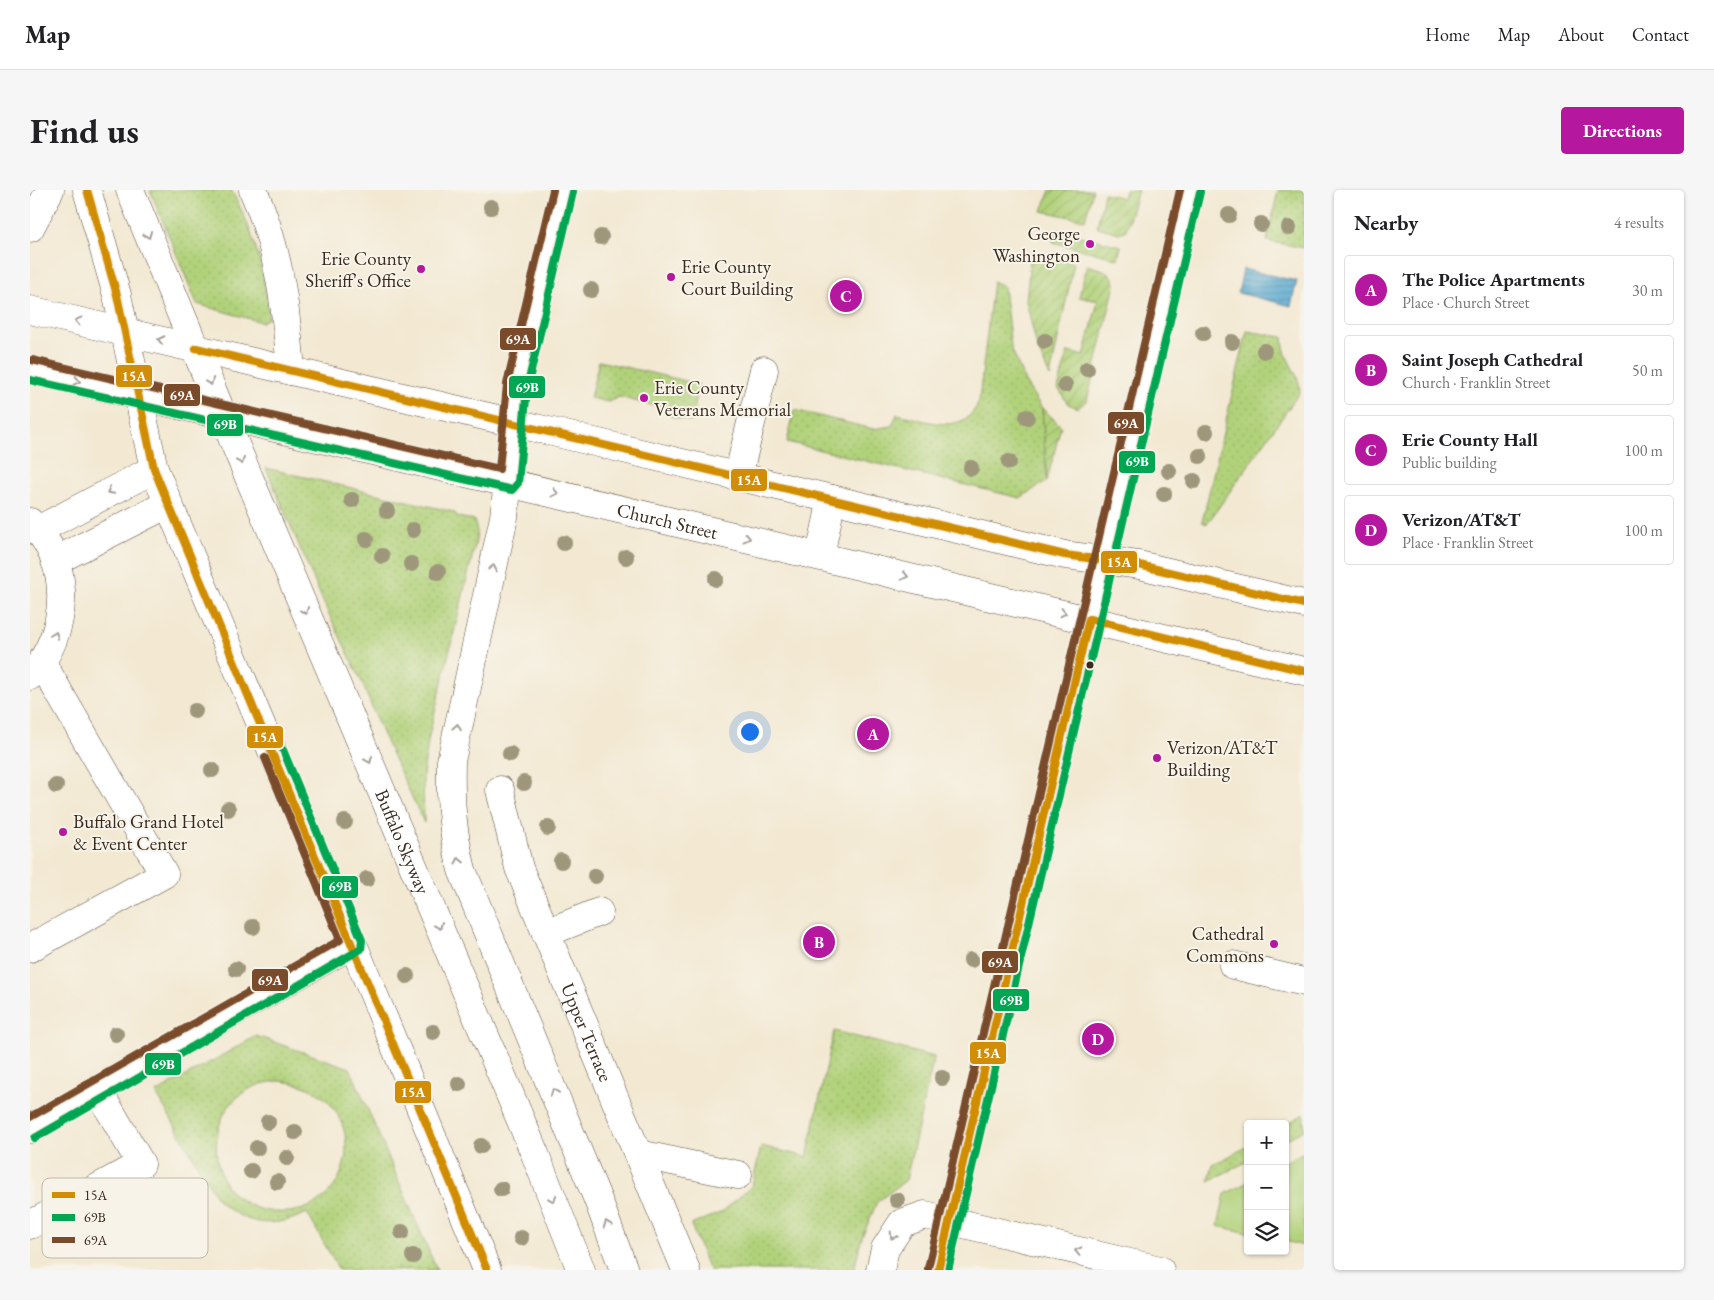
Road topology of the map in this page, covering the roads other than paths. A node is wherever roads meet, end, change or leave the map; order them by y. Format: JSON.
{"nodes":[{"id":1,"x":50,"y":190,"type":"edge"},
{"id":2,"x":87,"y":190,"type":"edge"},
{"id":3,"x":130,"y":190,"type":"edge"},
{"id":4,"x":253,"y":190,"type":"edge"},
{"id":5,"x":563,"y":190,"type":"edge"},
{"id":6,"x":1190,"y":190,"type":"edge"},
{"id":7,"x":30,"y":228,"type":"edge"},
{"id":8,"x":30,"y":310,"type":"edge"},
{"id":9,"x":126,"y":332,"type":"junction"},
{"id":10,"x":196,"y":348,"type":"junction"},
{"id":11,"x":30,"y":370,"type":"edge"},
{"id":12,"x":764,"y":370,"type":"dead end"},
{"id":13,"x":291,"y":371,"type":"junction"},
{"id":14,"x":138,"y":395,"type":"junction"},
{"id":15,"x":224,"y":416,"type":"junction"},
{"id":16,"x":513,"y":423,"type":"junction"},
{"id":17,"x":154,"y":469,"type":"junction"},
{"id":18,"x":738,"y":476,"type":"junction"},
{"id":19,"x":508,"y":481,"type":"junction"},
{"id":20,"x":832,"y":499,"type":"junction"},
{"id":21,"x":168,"y":504,"type":"junction"},
{"id":22,"x":34,"y":526,"type":"edge"},
{"id":23,"x":820,"y":555,"type":"junction"},
{"id":24,"x":1103,"y":559,"type":"junction"},
{"id":25,"x":55,"y":560,"type":"junction"},
{"id":26,"x":1304,"y":604,"type":"edge"},
{"id":27,"x":1089,"y":619,"type":"junction"},
{"id":28,"x":36,"y":670,"type":"edge"},
{"id":29,"x":1304,"y":671,"type":"edge"},
{"id":30,"x":500,"y":790,"type":"dead end"},
{"id":31,"x":599,"y":912,"type":"dead end"},
{"id":32,"x":546,"y":933,"type":"junction"},
{"id":33,"x":353,"y":944,"type":"junction"},
{"id":34,"x":30,"y":948,"type":"edge"},
{"id":35,"x":1233,"y":965,"type":"dead end"},
{"id":36,"x":1304,"y":982,"type":"edge"},
{"id":37,"x":98,"y":1090,"type":"junction"},
{"id":38,"x":30,"y":1129,"type":"edge"},
{"id":39,"x":639,"y":1154,"type":"junction"},
{"id":40,"x":738,"y":1175,"type":"dead end"},
{"id":41,"x":116,"y":1178,"type":"edge"},
{"id":42,"x":42,"y":1218,"type":"edge"},
{"id":43,"x":950,"y":1221,"type":"junction"},
{"id":44,"x":30,"y":1225,"type":"edge"},
{"id":45,"x":487,"y":1270,"type":"edge"},
{"id":46,"x":581,"y":1270,"type":"edge"},
{"id":47,"x":624,"y":1270,"type":"edge"},
{"id":48,"x":686,"y":1270,"type":"edge"},
{"id":49,"x":880,"y":1270,"type":"edge"},
{"id":50,"x":938,"y":1270,"type":"edge"},
{"id":51,"x":1160,"y":1270,"type":"edge"}],
"edges":[{"from":1,"to":7,"type":"main road"},
{"from":2,"to":9,"type":"main road"},
{"from":3,"to":10,"type":"main road","name":"Buffalo Skyway","one_way":true},
{"from":4,"to":13,"type":"main road"},
{"from":5,"to":16,"type":"main road"},
{"from":6,"to":24,"type":"main road"},
{"from":9,"to":8,"type":"main road","one_way":true},
{"from":10,"to":9,"type":"main road","one_way":true},
{"from":9,"to":14,"type":"main road"},
{"from":10,"to":13,"type":"main road"},
{"from":10,"to":15,"type":"main road","name":"Buffalo Skyway","one_way":true},
{"from":11,"to":14,"type":"main road","name":"Church Street","one_way":true},
{"from":12,"to":18,"type":"main road"},
{"from":13,"to":16,"type":"main road"},
{"from":14,"to":15,"type":"main road","name":"Church Street"},
{"from":14,"to":17,"type":"main road"},
{"from":15,"to":19,"type":"main road","name":"Church Street"},
{"from":15,"to":46,"type":"main road","name":"Buffalo Skyway","one_way":true},
{"from":16,"to":18,"type":"main road"},
{"from":16,"to":19,"type":"main road"},
{"from":17,"to":21,"type":"main road"},
{"from":17,"to":22,"type":"main road","one_way":true},
{"from":18,"to":20,"type":"main road"},
{"from":19,"to":23,"type":"main road","name":"Church Street","one_way":true},
{"from":47,"to":19,"type":"main road","one_way":true},
{"from":20,"to":23,"type":"main road"},
{"from":20,"to":24,"type":"main road"},
{"from":21,"to":25,"type":"main road"},
{"from":21,"to":33,"type":"main road"},
{"from":22,"to":25,"type":"main road"},
{"from":23,"to":27,"type":"main road","name":"Church Street","one_way":true},
{"from":24,"to":26,"type":"main road"},
{"from":24,"to":27,"type":"main road"},
{"from":28,"to":25,"type":"main road","one_way":true},
{"from":27,"to":29,"type":"main road","name":"Church Street"},
{"from":27,"to":43,"type":"main road"},
{"from":28,"to":34,"type":"main road"},
{"from":30,"to":32,"type":"main road","name":"Upper Terrace"},
{"from":31,"to":32,"type":"main road"},
{"from":32,"to":39,"type":"main road","name":"Upper Terrace"},
{"from":33,"to":37,"type":"main road"},
{"from":33,"to":45,"type":"main road"},
{"from":35,"to":36,"type":"main road"},
{"from":37,"to":38,"type":"main road"},
{"from":37,"to":41,"type":"main road"},
{"from":39,"to":40,"type":"main road"},
{"from":39,"to":48,"type":"main road","name":"Upper Terrace"},
{"from":42,"to":44,"type":"main road"},
{"from":43,"to":49,"type":"main road","one_way":true},
{"from":43,"to":50,"type":"main road"},
{"from":51,"to":43,"type":"main road","one_way":true}]}
